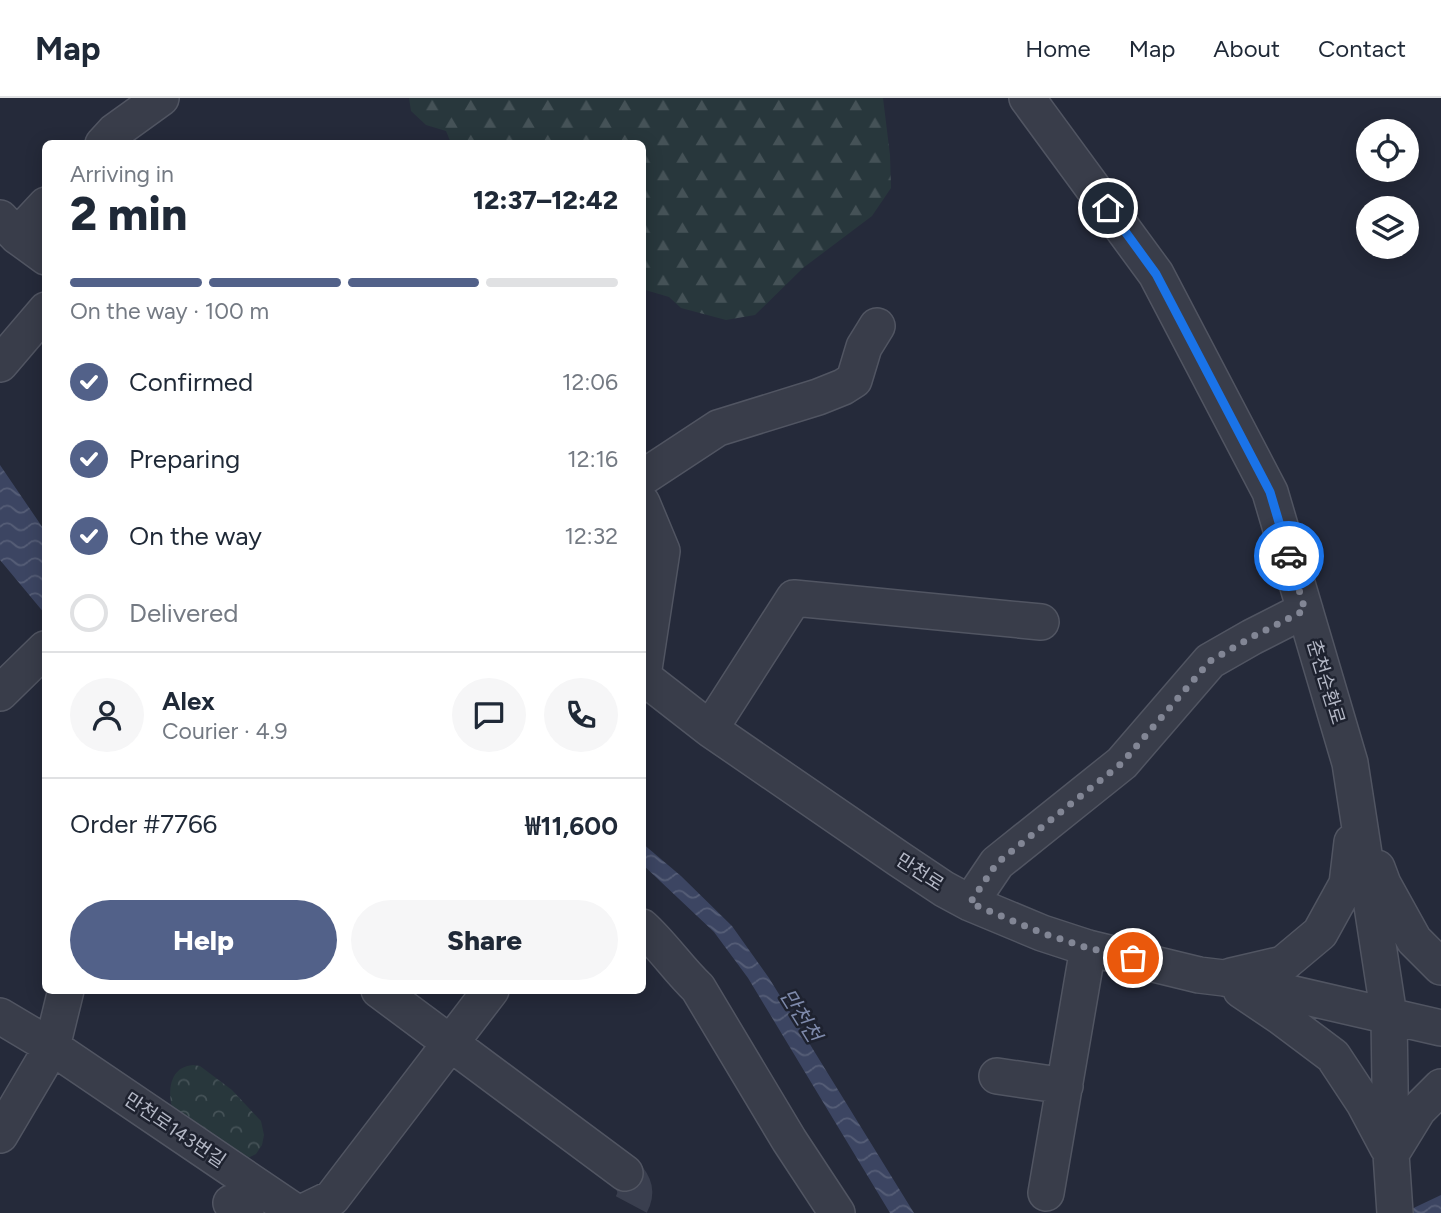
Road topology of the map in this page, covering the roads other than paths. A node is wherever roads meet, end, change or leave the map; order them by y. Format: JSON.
{"nodes":[{"id":1,"x":162,"y":98,"type":"edge"},
{"id":2,"x":1027,"y":98,"type":"edge"},
{"id":3,"x":107,"y":140,"type":"edge"},
{"id":4,"x":42,"y":207,"type":"edge"},
{"id":5,"x":8,"y":227,"type":"edge"},
{"id":6,"x":42,"y":254,"type":"edge"},
{"id":7,"x":42,"y":315,"type":"edge"},
{"id":8,"x":877,"y":326,"type":"dead end"},
{"id":9,"x":0,"y":364,"type":"edge"},
{"id":10,"x":646,"y":475,"type":"edge"},
{"id":11,"x":646,"y":513,"type":"edge"},
{"id":12,"x":1305,"y":610,"type":"junction"},
{"id":13,"x":1041,"y":622,"type":"dead end"},
{"id":14,"x":42,"y":652,"type":"edge"},
{"id":15,"x":646,"y":659,"type":"edge"},
{"id":16,"x":646,"y":681,"type":"edge"},
{"id":17,"x":0,"y":693,"type":"edge"},
{"id":18,"x":710,"y":729,"type":"junction"},
{"id":19,"x":1356,"y":806,"type":"junction"},
{"id":20,"x":970,"y":903,"type":"junction"},
{"id":21,"x":646,"y":932,"type":"edge"},
{"id":22,"x":1088,"y":948,"type":"junction"},
{"id":23,"x":1441,"y":967,"type":"edge"},
{"id":24,"x":1224,"y":978,"type":"junction"},
{"id":25,"x":65,"y":994,"type":"edge"},
{"id":26,"x":384,"y":994,"type":"edge"},
{"id":27,"x":488,"y":994,"type":"edge"},
{"id":28,"x":0,"y":1016,"type":"edge"},
{"id":29,"x":1389,"y":1016,"type":"junction"},
{"id":30,"x":1441,"y":1028,"type":"edge"},
{"id":31,"x":450,"y":1044,"type":"junction"},
{"id":32,"x":52,"y":1047,"type":"junction"},
{"id":33,"x":997,"y":1076,"type":"dead end"},
{"id":34,"x":1065,"y":1086,"type":"junction"},
{"id":35,"x":1441,"y":1087,"type":"edge"},
{"id":36,"x":0,"y":1135,"type":"edge"},
{"id":37,"x":1392,"y":1162,"type":"junction"},
{"id":38,"x":625,"y":1173,"type":"tunnel mouth"},
{"id":39,"x":1046,"y":1192,"type":"dead end"},
{"id":40,"x":299,"y":1213,"type":"edge"},
{"id":41,"x":837,"y":1213,"type":"edge"},
{"id":42,"x":1395,"y":1213,"type":"edge"}],
"edges":[{"from":1,"to":3,"type":"street"},
{"from":2,"to":12,"type":"street","name":"춘천순환로"},
{"from":4,"to":5,"type":"street"},
{"from":5,"to":6,"type":"street"},
{"from":7,"to":9,"type":"street"},
{"from":8,"to":10,"type":"street"},
{"from":11,"to":15,"type":"street","name":"만천로"},
{"from":12,"to":19,"type":"street","name":"춘천순환로"},
{"from":12,"to":20,"type":"street"},
{"from":13,"to":18,"type":"street"},
{"from":14,"to":17,"type":"street"},
{"from":16,"to":18,"type":"street","name":"만천로"},
{"from":18,"to":20,"type":"street","name":"만천로"},
{"from":19,"to":23,"type":"street"},
{"from":19,"to":24,"type":"street"},
{"from":19,"to":29,"type":"street","name":"춘천순환로"},
{"from":20,"to":22,"type":"street","name":"만천로"},
{"from":21,"to":41,"type":"street"},
{"from":22,"to":24,"type":"street","name":"만천로"},
{"from":22,"to":34,"type":"street"},
{"from":24,"to":29,"type":"street","name":"만천로"},
{"from":24,"to":37,"type":"street"},
{"from":25,"to":32,"type":"street"},
{"from":26,"to":31,"type":"street"},
{"from":27,"to":31,"type":"street"},
{"from":28,"to":32,"type":"street","name":"만천로143번길"},
{"from":29,"to":30,"type":"street","name":"만천로"},
{"from":29,"to":37,"type":"street","name":"춘천순환로"},
{"from":31,"to":38,"type":"street"},
{"from":31,"to":40,"type":"street"},
{"from":32,"to":36,"type":"street"},
{"from":32,"to":40,"type":"street","name":"만천로143번길"},
{"from":33,"to":34,"type":"street"},
{"from":34,"to":39,"type":"street"},
{"from":35,"to":37,"type":"street"},
{"from":37,"to":42,"type":"street","name":"춘천순환로"}]}
